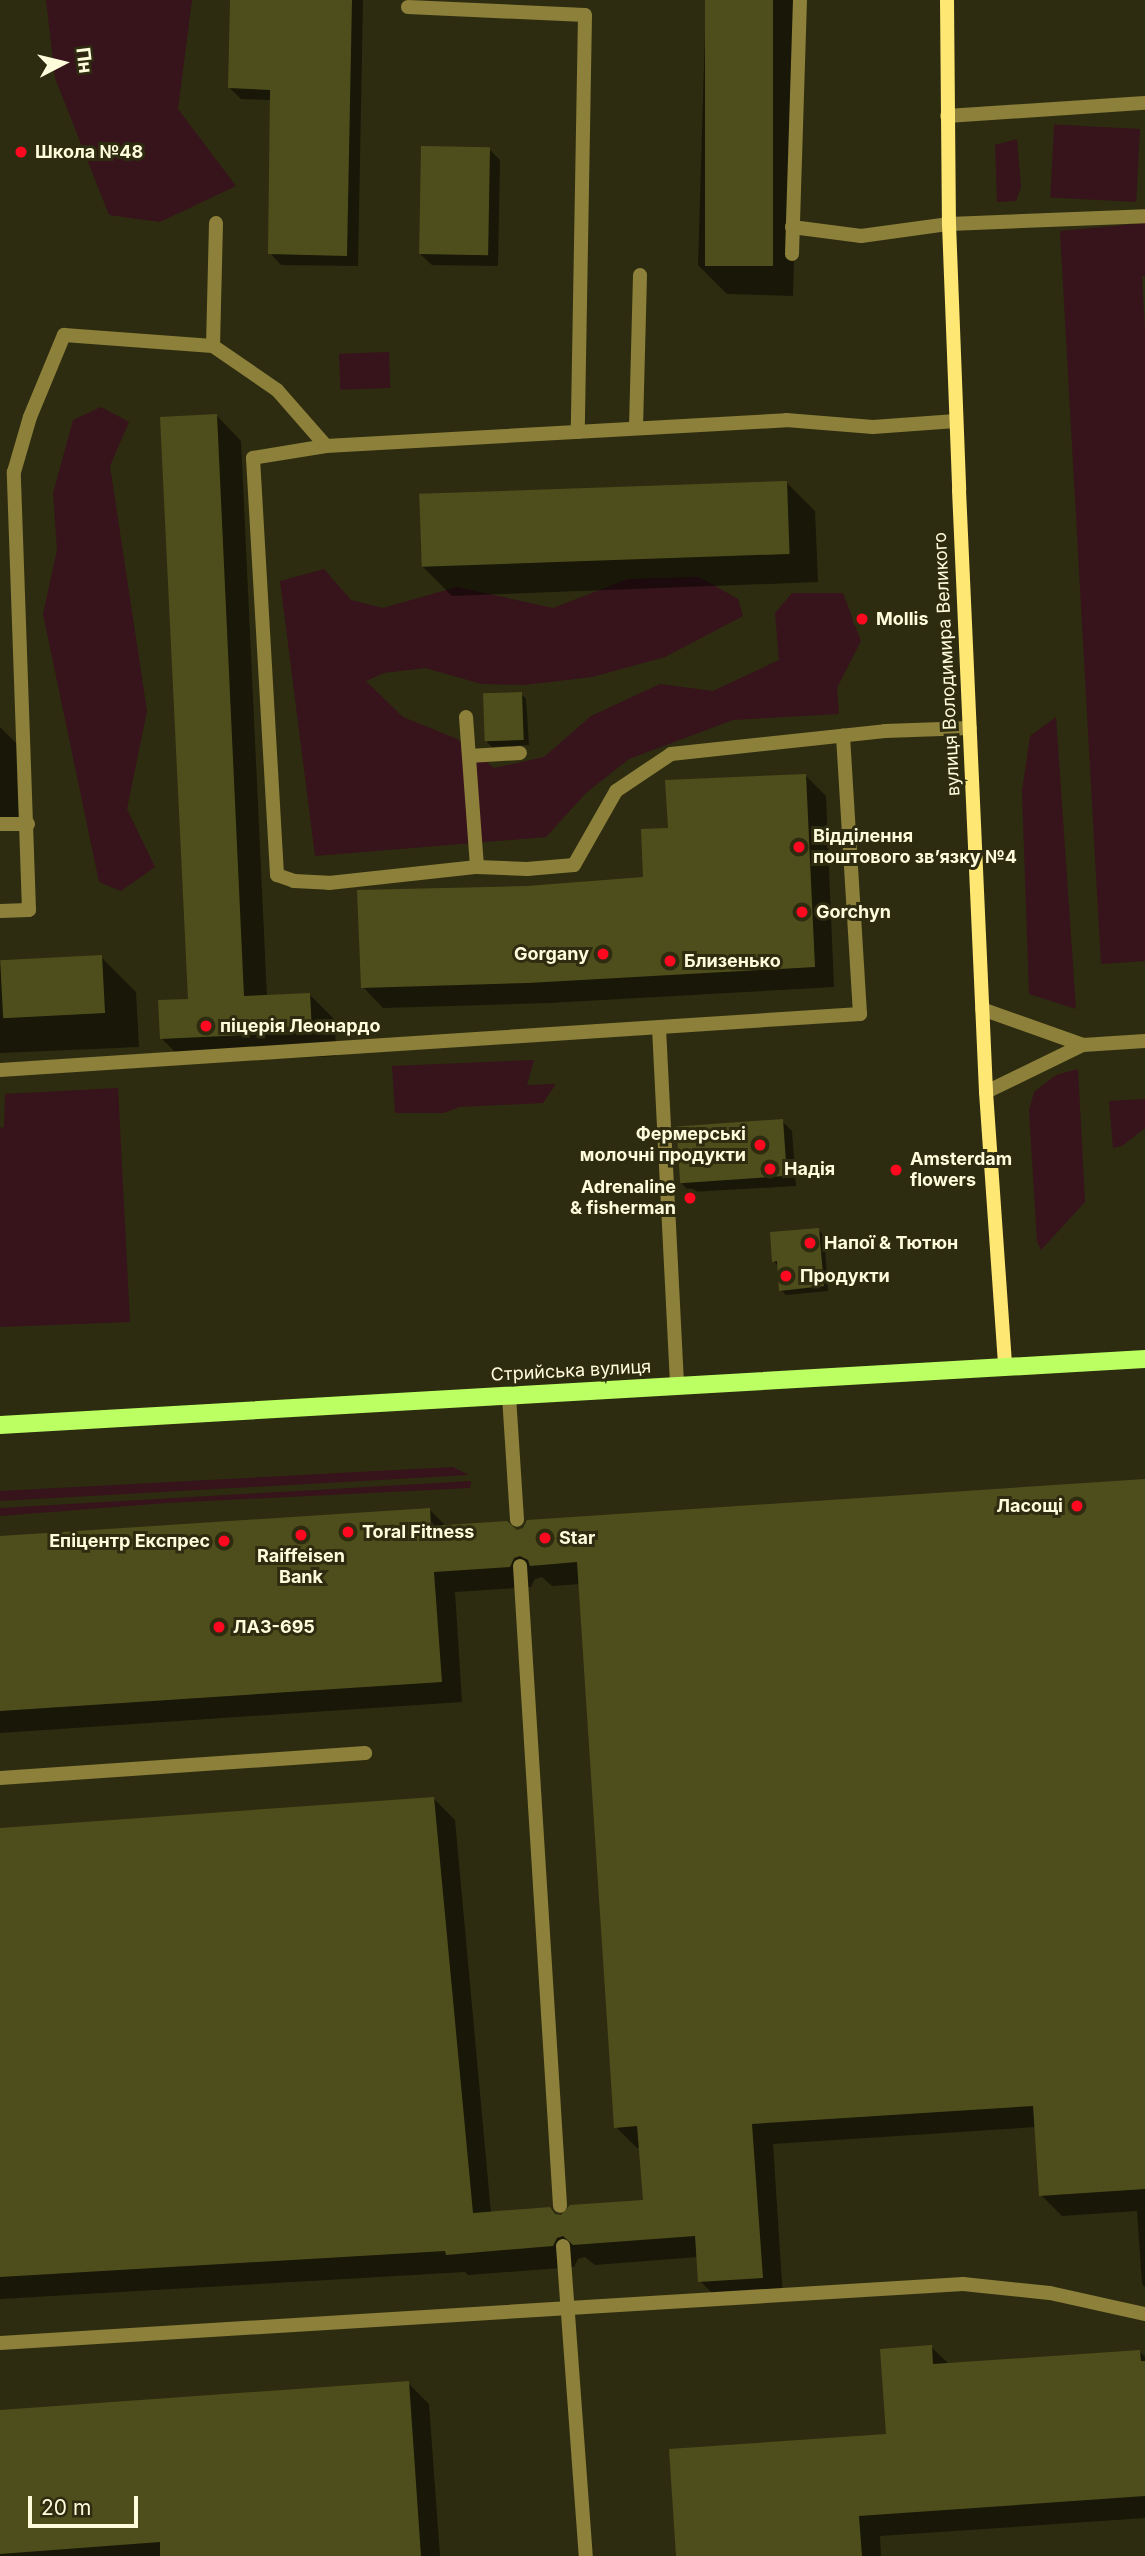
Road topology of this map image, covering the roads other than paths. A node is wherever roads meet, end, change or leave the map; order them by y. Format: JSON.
{"nodes":[{"id":1,"x":800,"y":0,"type":"edge"},
{"id":2,"x":947,"y":0,"type":"edge"},
{"id":3,"x":408,"y":7,"type":"dead end"},
{"id":4,"x":1145,"y":103,"type":"edge"},
{"id":5,"x":947,"y":116,"type":"junction"},
{"id":6,"x":1145,"y":216,"type":"edge"},
{"id":7,"x":216,"y":223,"type":"dead end"},
{"id":8,"x":949,"y":224,"type":"junction"},
{"id":9,"x":792,"y":227,"type":"junction"},
{"id":10,"x":792,"y":254,"type":"dead end"},
{"id":11,"x":640,"y":275,"type":"dead end"},
{"id":12,"x":212,"y":346,"type":"junction"},
{"id":13,"x":956,"y":421,"type":"junction"},
{"id":14,"x":636,"y":428,"type":"junction"},
{"id":15,"x":578,"y":432,"type":"junction"},
{"id":16,"x":326,"y":446,"type":"junction"},
{"id":17,"x":7,"y":499,"type":"edge"},
{"id":18,"x":466,"y":717,"type":"dead end"},
{"id":19,"x":970,"y":727,"type":"junction"},
{"id":20,"x":843,"y":736,"type":"junction"},
{"id":21,"x":520,"y":753,"type":"dead end"},
{"id":22,"x":469,"y":756,"type":"junction"},
{"id":23,"x":0,"y":824,"type":"edge"},
{"id":24,"x":28,"y":824,"type":"junction"},
{"id":25,"x":477,"y":867,"type":"junction"},
{"id":26,"x":0,"y":911,"type":"edge"},
{"id":27,"x":982,"y":1009,"type":"junction"},
{"id":28,"x":659,"y":1028,"type":"junction"},
{"id":29,"x":1145,"y":1041,"type":"edge"},
{"id":30,"x":1083,"y":1045,"type":"junction"},
{"id":31,"x":0,"y":1070,"type":"edge"},
{"id":32,"x":986,"y":1092,"type":"junction"},
{"id":33,"x":1145,"y":1359,"type":"edge"},
{"id":34,"x":1005,"y":1367,"type":"junction"},
{"id":35,"x":677,"y":1387,"type":"junction"},
{"id":36,"x":509,"y":1396,"type":"junction"},
{"id":37,"x":0,"y":1425,"type":"edge"},
{"id":38,"x":517,"y":1520,"type":"dead end"},
{"id":39,"x":520,"y":1566,"type":"dead end"},
{"id":40,"x":365,"y":1753,"type":"dead end"},
{"id":41,"x":0,"y":1778,"type":"edge"},
{"id":42,"x":560,"y":2206,"type":"dead end"},
{"id":43,"x":563,"y":2246,"type":"dead end"},
{"id":44,"x":568,"y":2309,"type":"junction"},
{"id":45,"x":1145,"y":2314,"type":"edge"},
{"id":46,"x":0,"y":2343,"type":"edge"},
{"id":47,"x":586,"y":2556,"type":"edge"}],
"edges":[{"from":1,"to":9,"type":"lane"},
{"from":2,"to":5,"type":"main road","name":"вулиця Володимира Великого"},
{"from":3,"to":15,"type":"lane"},
{"from":4,"to":5,"type":"lane"},
{"from":5,"to":8,"type":"main road","name":"вулиця Володимира Великого"},
{"from":6,"to":8,"type":"lane"},
{"from":7,"to":12,"type":"lane"},
{"from":8,"to":9,"type":"lane"},
{"from":8,"to":13,"type":"main road","name":"вулиця Володимира Великого"},
{"from":9,"to":10,"type":"lane"},
{"from":11,"to":14,"type":"lane"},
{"from":12,"to":16,"type":"lane"},
{"from":12,"to":17,"type":"lane"},
{"from":13,"to":14,"type":"lane"},
{"from":13,"to":19,"type":"main road","name":"вулиця Володимира Великого"},
{"from":14,"to":15,"type":"lane"},
{"from":15,"to":16,"type":"lane"},
{"from":16,"to":25,"type":"lane"},
{"from":17,"to":24,"type":"lane"},
{"from":18,"to":22,"type":"lane"},
{"from":19,"to":20,"type":"lane"},
{"from":19,"to":27,"type":"main road","name":"вулиця Володимира Великого"},
{"from":20,"to":25,"type":"lane"},
{"from":20,"to":28,"type":"lane"},
{"from":21,"to":22,"type":"lane"},
{"from":22,"to":25,"type":"lane"},
{"from":23,"to":24,"type":"lane"},
{"from":24,"to":26,"type":"lane"},
{"from":27,"to":30,"type":"lane"},
{"from":27,"to":32,"type":"main road","name":"вулиця Володимира Великого"},
{"from":28,"to":31,"type":"lane"},
{"from":28,"to":35,"type":"lane"},
{"from":29,"to":30,"type":"lane"},
{"from":30,"to":32,"type":"lane"},
{"from":32,"to":34,"type":"main road","name":"вулиця Володимира Великого"},
{"from":33,"to":34,"type":"main road","name":"Стрийська вулиця"},
{"from":34,"to":35,"type":"main road","name":"Стрийська вулиця"},
{"from":35,"to":36,"type":"main road","name":"Стрийська вулиця"},
{"from":36,"to":37,"type":"main road","name":"Стрийська вулиця"},
{"from":36,"to":38,"type":"lane"},
{"from":39,"to":42,"type":"lane"},
{"from":40,"to":41,"type":"lane"},
{"from":43,"to":44,"type":"lane"},
{"from":44,"to":45,"type":"lane"},
{"from":44,"to":46,"type":"lane"},
{"from":44,"to":47,"type":"lane"}]}
